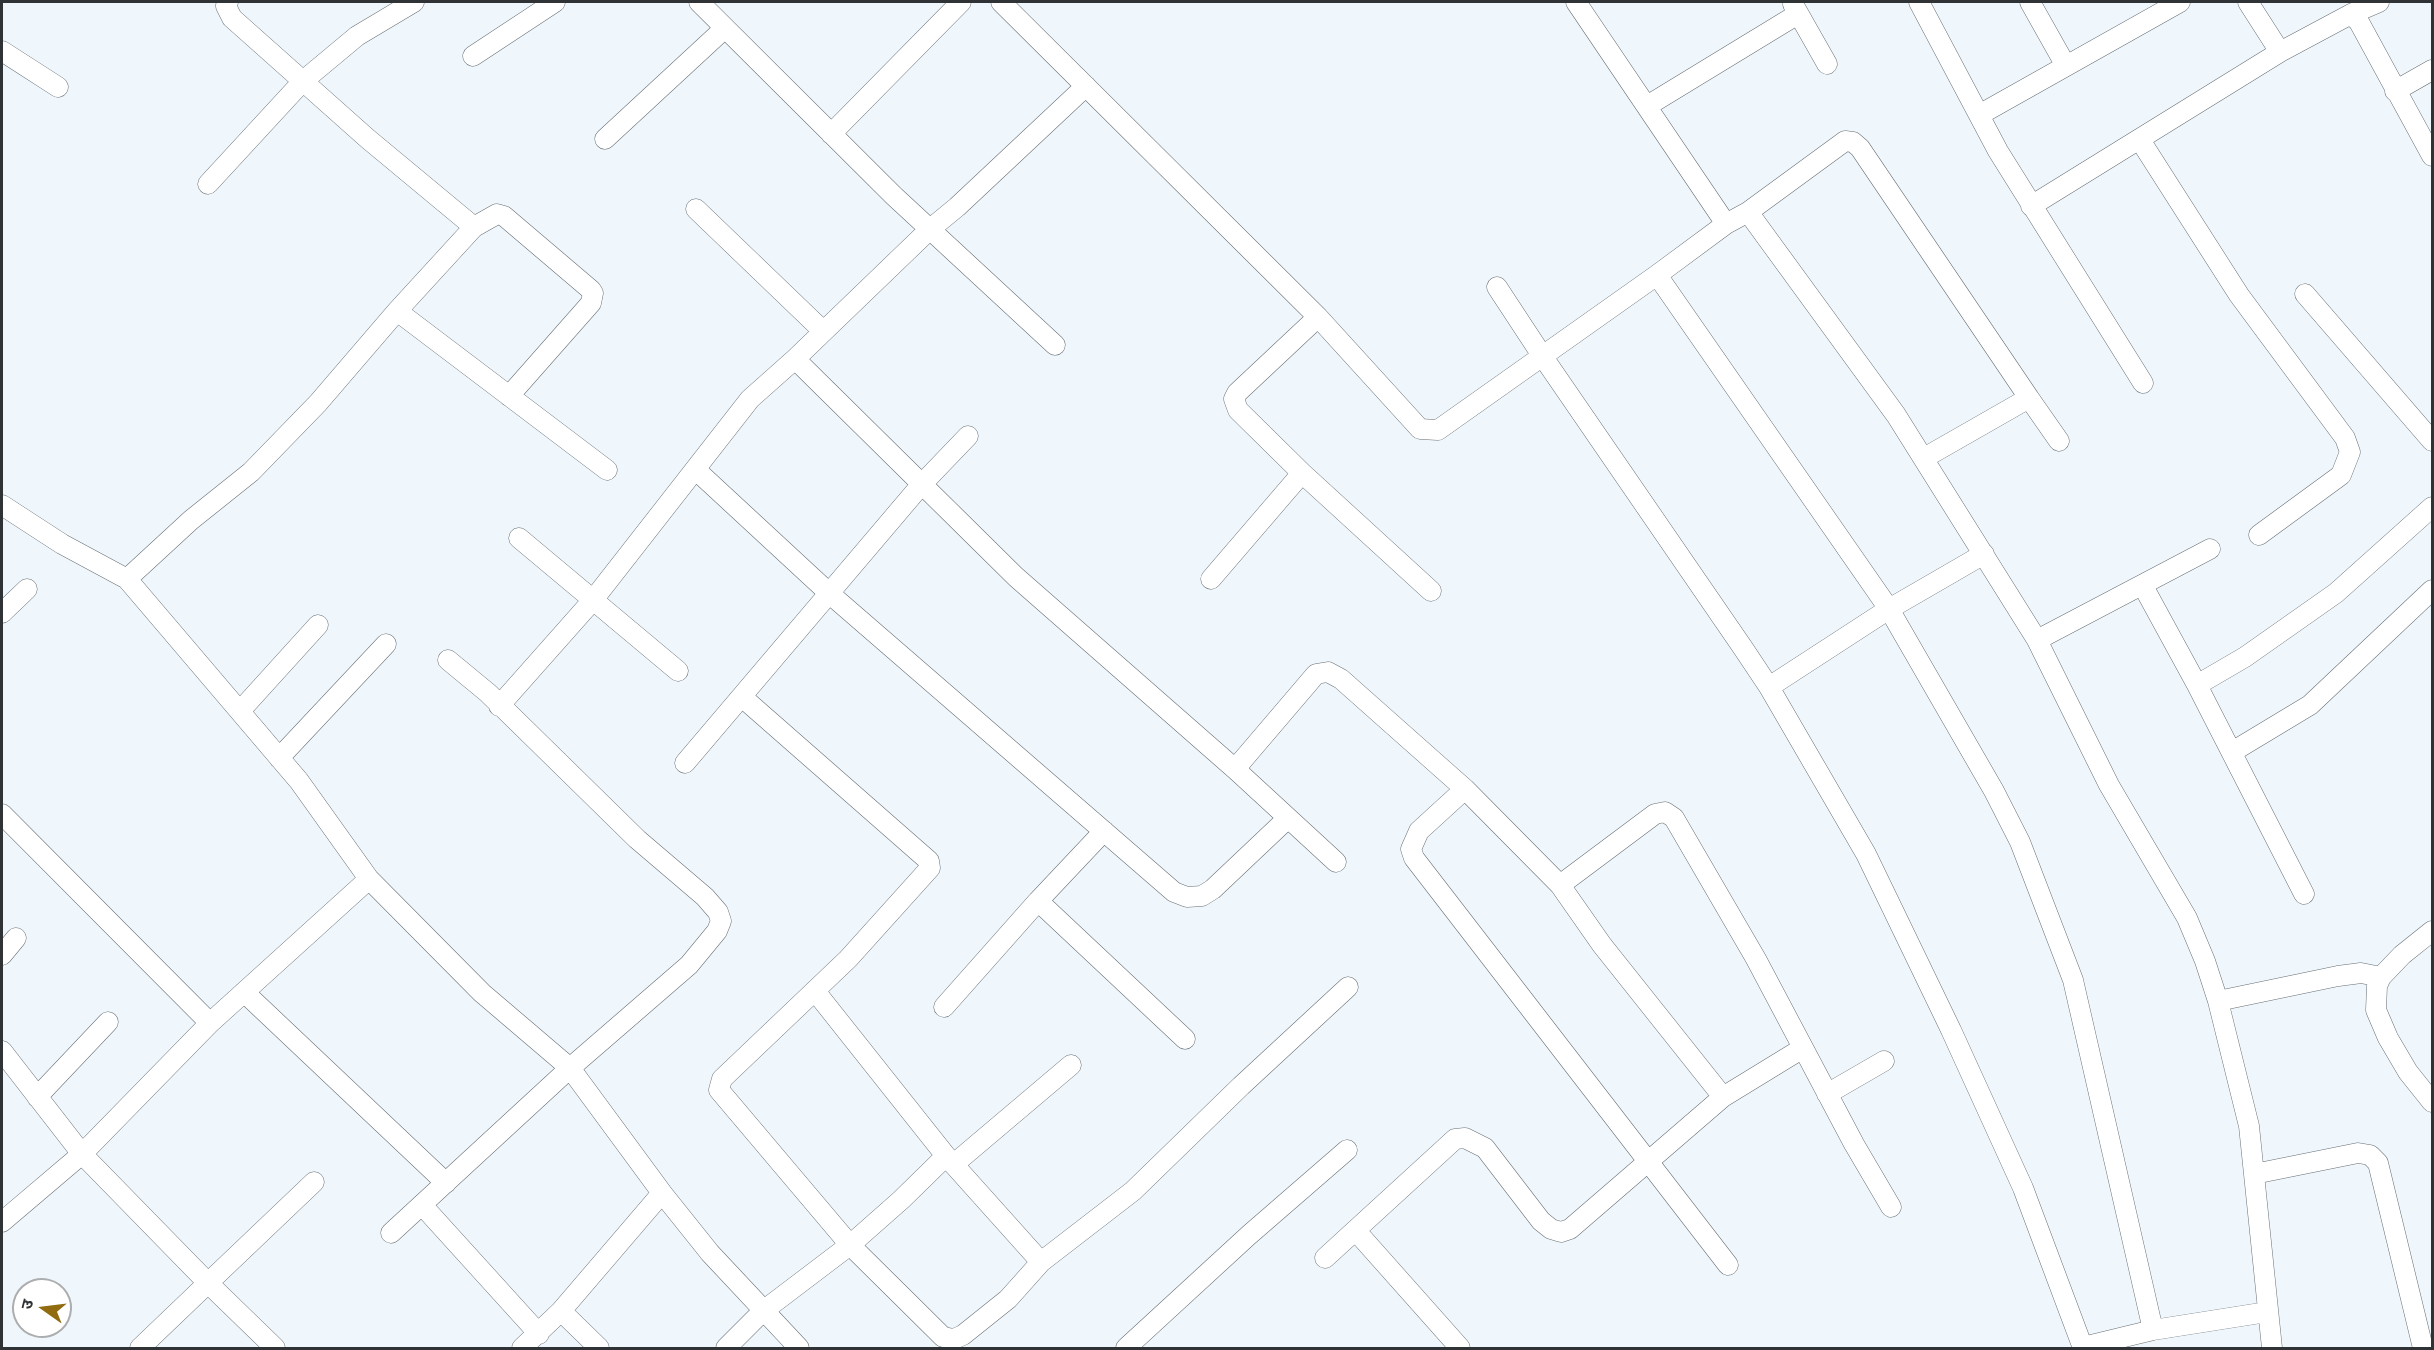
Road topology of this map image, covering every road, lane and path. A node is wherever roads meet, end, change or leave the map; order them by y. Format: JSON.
{"nodes":[{"id":1,"x":228,"y":2,"type":"edge"},
{"id":2,"x":414,"y":2,"type":"edge"},
{"id":3,"x":555,"y":2,"type":"edge"},
{"id":4,"x":961,"y":2,"type":"edge"},
{"id":5,"x":1001,"y":2,"type":"edge"},
{"id":6,"x":1576,"y":2,"type":"edge"},
{"id":7,"x":1918,"y":2,"type":"edge"},
{"id":8,"x":2030,"y":2,"type":"edge"},
{"id":9,"x":2180,"y":2,"type":"edge"},
{"id":10,"x":2248,"y":2,"type":"edge"},
{"id":11,"x":2379,"y":2,"type":"edge"},
{"id":12,"x":710,"y":5,"type":"edge"},
{"id":13,"x":1795,"y":8,"type":"edge"},
{"id":14,"x":2351,"y":14,"type":"junction"},
{"id":15,"x":725,"y":28,"type":"junction"},
{"id":16,"x":2,"y":51,"type":"edge"},
{"id":17,"x":2280,"y":52,"type":"junction"},
{"id":18,"x":473,"y":56,"type":"dead end"},
{"id":19,"x":1827,"y":64,"type":"dead end"},
{"id":20,"x":2066,"y":66,"type":"junction"},
{"id":21,"x":2433,"y":70,"type":"edge"},
{"id":22,"x":303,"y":81,"type":"junction"},
{"id":23,"x":1086,"y":86,"type":"junction"},
{"id":24,"x":58,"y":87,"type":"dead end"},
{"id":25,"x":2395,"y":91,"type":"junction"},
{"id":26,"x":1647,"y":106,"type":"junction"},
{"id":27,"x":1979,"y":115,"type":"junction"},
{"id":28,"x":831,"y":134,"type":"junction"},
{"id":29,"x":605,"y":139,"type":"dead end"},
{"id":30,"x":2140,"y":140,"type":"junction"},
{"id":31,"x":2433,"y":156,"type":"edge"},
{"id":32,"x":208,"y":184,"type":"dead end"},
{"id":33,"x":2031,"y":206,"type":"junction"},
{"id":34,"x":696,"y":209,"type":"dead end"},
{"id":35,"x":1748,"y":212,"type":"junction"},
{"id":36,"x":1726,"y":224,"type":"junction"},
{"id":37,"x":474,"y":227,"type":"junction"},
{"id":38,"x":929,"y":230,"type":"junction"},
{"id":39,"x":1657,"y":275,"type":"junction"},
{"id":40,"x":1497,"y":287,"type":"dead end"},
{"id":41,"x":2305,"y":294,"type":"dead end"},
{"id":42,"x":397,"y":311,"type":"junction"},
{"id":43,"x":1318,"y":316,"type":"junction"},
{"id":44,"x":823,"y":331,"type":"junction"},
{"id":45,"x":1055,"y":345,"type":"dead end"},
{"id":46,"x":1542,"y":357,"type":"junction"},
{"id":47,"x":795,"y":359,"type":"junction"},
{"id":48,"x":2143,"y":383,"type":"dead end"},
{"id":49,"x":509,"y":396,"type":"junction"},
{"id":50,"x":2029,"y":398,"type":"junction"},
{"id":51,"x":968,"y":436,"type":"dead end"},
{"id":52,"x":2059,"y":441,"type":"dead end"},
{"id":53,"x":2433,"y":441,"type":"edge"},
{"id":54,"x":1924,"y":458,"type":"junction"},
{"id":55,"x":607,"y":470,"type":"dead end"},
{"id":56,"x":696,"y":470,"type":"junction"},
{"id":57,"x":1302,"y":473,"type":"junction"},
{"id":58,"x":921,"y":486,"type":"junction"},
{"id":59,"x":2,"y":505,"type":"edge"},
{"id":60,"x":2433,"y":507,"type":"edge"},
{"id":61,"x":2259,"y":535,"type":"dead end"},
{"id":62,"x":519,"y":538,"type":"dead end"},
{"id":63,"x":2210,"y":549,"type":"dead end"},
{"id":64,"x":1984,"y":554,"type":"junction"},
{"id":65,"x":128,"y":579,"type":"junction"},
{"id":66,"x":1211,"y":579,"type":"dead end"},
{"id":67,"x":2143,"y":586,"type":"junction"},
{"id":68,"x":27,"y":589,"type":"dead end"},
{"id":69,"x":2433,"y":590,"type":"edge"},
{"id":70,"x":1431,"y":591,"type":"dead end"},
{"id":71,"x":830,"y":594,"type":"junction"},
{"id":72,"x":593,"y":600,"type":"junction"},
{"id":73,"x":1889,"y":609,"type":"junction"},
{"id":74,"x":2,"y":613,"type":"edge"},
{"id":75,"x":318,"y":625,"type":"dead end"},
{"id":76,"x":2037,"y":640,"type":"junction"},
{"id":77,"x":386,"y":644,"type":"dead end"},
{"id":78,"x":448,"y":660,"type":"dead end"},
{"id":79,"x":678,"y":671,"type":"dead end"},
{"id":80,"x":2198,"y":685,"type":"junction"},
{"id":81,"x":1769,"y":687,"type":"junction"},
{"id":82,"x":742,"y":697,"type":"junction"},
{"id":83,"x":499,"y":706,"type":"junction"},
{"id":84,"x":240,"y":711,"type":"junction"},
{"id":85,"x":2232,"y":752,"type":"junction"},
{"id":86,"x":279,"y":758,"type":"junction"},
{"id":87,"x":685,"y":763,"type":"dead end"},
{"id":88,"x":1235,"y":770,"type":"junction"},
{"id":89,"x":1465,"y":789,"type":"junction"},
{"id":90,"x":2,"y":814,"type":"edge"},
{"id":91,"x":1288,"y":818,"type":"junction"},
{"id":92,"x":1104,"y":831,"type":"junction"},
{"id":93,"x":1336,"y":862,"type":"dead end"},
{"id":94,"x":369,"y":879,"type":"junction"},
{"id":95,"x":1560,"y":885,"type":"junction"},
{"id":96,"x":2304,"y":894,"type":"dead end"},
{"id":97,"x":1038,"y":901,"type":"junction"},
{"id":98,"x":2433,"y":931,"type":"edge"},
{"id":99,"x":16,"y":938,"type":"dead end"},
{"id":100,"x":2,"y":955,"type":"edge"},
{"id":101,"x":2381,"y":977,"type":"junction"},
{"id":102,"x":1348,"y":987,"type":"dead end"},
{"id":103,"x":815,"y":991,"type":"junction"},
{"id":104,"x":244,"y":992,"type":"junction"},
{"id":105,"x":2218,"y":1001,"type":"junction"},
{"id":106,"x":944,"y":1007,"type":"dead end"},
{"id":107,"x":108,"y":1022,"type":"dead end"},
{"id":108,"x":210,"y":1023,"type":"junction"},
{"id":109,"x":1185,"y":1039,"type":"dead end"},
{"id":110,"x":1803,"y":1048,"type":"junction"},
{"id":111,"x":2,"y":1052,"type":"edge"},
{"id":112,"x":1884,"y":1061,"type":"dead end"},
{"id":113,"x":1071,"y":1065,"type":"dead end"},
{"id":114,"x":570,"y":1068,"type":"junction"},
{"id":115,"x":1827,"y":1094,"type":"junction"},
{"id":116,"x":37,"y":1097,"type":"junction"},
{"id":117,"x":1723,"y":1097,"type":"junction"},
{"id":118,"x":2433,"y":1102,"type":"edge"},
{"id":119,"x":1347,"y":1150,"type":"dead end"},
{"id":120,"x":82,"y":1154,"type":"junction"},
{"id":121,"x":950,"y":1160,"type":"junction"},
{"id":122,"x":1649,"y":1162,"type":"junction"},
{"id":123,"x":2253,"y":1174,"type":"junction"},
{"id":124,"x":314,"y":1182,"type":"dead end"},
{"id":125,"x":446,"y":1183,"type":"junction"},
{"id":126,"x":662,"y":1193,"type":"junction"},
{"id":127,"x":422,"y":1205,"type":"junction"},
{"id":128,"x":1891,"y":1207,"type":"dead end"},
{"id":129,"x":2,"y":1222,"type":"edge"},
{"id":130,"x":1356,"y":1231,"type":"junction"},
{"id":131,"x":392,"y":1233,"type":"dead end"},
{"id":132,"x":850,"y":1245,"type":"junction"},
{"id":133,"x":1325,"y":1258,"type":"dead end"},
{"id":134,"x":1041,"y":1262,"type":"junction"},
{"id":135,"x":1728,"y":1265,"type":"dead end"},
{"id":136,"x":208,"y":1283,"type":"junction"},
{"id":137,"x":561,"y":1311,"type":"junction"},
{"id":138,"x":763,"y":1311,"type":"junction"},
{"id":139,"x":2267,"y":1312,"type":"junction"},
{"id":140,"x":2153,"y":1330,"type":"junction"},
{"id":141,"x":539,"y":1334,"type":"junction"},
{"id":142,"x":1136,"y":1345,"type":"edge"},
{"id":143,"x":140,"y":1348,"type":"edge"},
{"id":144,"x":274,"y":1348,"type":"edge"},
{"id":145,"x":522,"y":1348,"type":"edge"},
{"id":146,"x":599,"y":1348,"type":"edge"},
{"id":147,"x":726,"y":1348,"type":"edge"},
{"id":148,"x":799,"y":1348,"type":"edge"},
{"id":149,"x":1460,"y":1348,"type":"edge"},
{"id":150,"x":2083,"y":1348,"type":"edge"},
{"id":151,"x":2272,"y":1348,"type":"edge"},
{"id":152,"x":2423,"y":1348,"type":"edge"}],
"edges":[{"from":1,"to":22,"type":"street"},
{"from":2,"to":22,"type":"street"},
{"from":3,"to":18,"type":"street"},
{"from":4,"to":28,"type":"street"},
{"from":5,"to":23,"type":"street"},
{"from":6,"to":26,"type":"street"},
{"from":7,"to":27,"type":"street"},
{"from":8,"to":20,"type":"street"},
{"from":9,"to":20,"type":"street"},
{"from":10,"to":17,"type":"street"},
{"from":11,"to":14,"type":"street"},
{"from":12,"to":15,"type":"street"},
{"from":13,"to":19,"type":"street"},
{"from":13,"to":26,"type":"street"},
{"from":14,"to":17,"type":"street"},
{"from":14,"to":25,"type":"street"},
{"from":15,"to":28,"type":"street"},
{"from":15,"to":29,"type":"street"},
{"from":16,"to":24,"type":"street"},
{"from":17,"to":30,"type":"street"},
{"from":20,"to":27,"type":"street"},
{"from":21,"to":25,"type":"street"},
{"from":22,"to":32,"type":"street"},
{"from":22,"to":37,"type":"street"},
{"from":23,"to":38,"type":"street"},
{"from":23,"to":43,"type":"street"},
{"from":25,"to":31,"type":"street"},
{"from":26,"to":36,"type":"street"},
{"from":27,"to":33,"type":"street"},
{"from":28,"to":38,"type":"street"},
{"from":30,"to":33,"type":"street"},
{"from":30,"to":61,"type":"street"},
{"from":33,"to":48,"type":"street"},
{"from":34,"to":44,"type":"street"},
{"from":35,"to":36,"type":"street"},
{"from":35,"to":50,"type":"street"},
{"from":35,"to":54,"type":"street"},
{"from":36,"to":39,"type":"street"},
{"from":37,"to":42,"type":"street"},
{"from":37,"to":49,"type":"street"},
{"from":38,"to":44,"type":"street"},
{"from":38,"to":45,"type":"street"},
{"from":39,"to":46,"type":"street"},
{"from":39,"to":73,"type":"street"},
{"from":40,"to":46,"type":"street"},
{"from":41,"to":53,"type":"street"},
{"from":42,"to":49,"type":"street"},
{"from":42,"to":65,"type":"street"},
{"from":43,"to":46,"type":"street"},
{"from":43,"to":57,"type":"street"},
{"from":44,"to":47,"type":"street"},
{"from":46,"to":81,"type":"street"},
{"from":47,"to":56,"type":"street"},
{"from":47,"to":58,"type":"street"},
{"from":49,"to":55,"type":"street"},
{"from":50,"to":52,"type":"street"},
{"from":50,"to":54,"type":"street"},
{"from":51,"to":58,"type":"street"},
{"from":54,"to":64,"type":"street"},
{"from":56,"to":71,"type":"street"},
{"from":56,"to":72,"type":"street"},
{"from":57,"to":66,"type":"street"},
{"from":57,"to":70,"type":"street"},
{"from":58,"to":71,"type":"street"},
{"from":58,"to":88,"type":"street"},
{"from":59,"to":65,"type":"street"},
{"from":60,"to":80,"type":"street"},
{"from":62,"to":72,"type":"street"},
{"from":63,"to":67,"type":"street"},
{"from":64,"to":73,"type":"street"},
{"from":64,"to":76,"type":"street"},
{"from":65,"to":84,"type":"street"},
{"from":67,"to":76,"type":"street"},
{"from":67,"to":80,"type":"street"},
{"from":68,"to":74,"type":"street"},
{"from":69,"to":85,"type":"street"},
{"from":71,"to":82,"type":"street"},
{"from":71,"to":92,"type":"street"},
{"from":72,"to":79,"type":"street"},
{"from":72,"to":83,"type":"street"},
{"from":73,"to":81,"type":"street"},
{"from":73,"to":140,"type":"street"},
{"from":75,"to":84,"type":"street"},
{"from":76,"to":105,"type":"street"},
{"from":77,"to":86,"type":"street"},
{"from":78,"to":83,"type":"street"},
{"from":80,"to":85,"type":"street"},
{"from":81,"to":150,"type":"street"},
{"from":82,"to":87,"type":"street"},
{"from":82,"to":103,"type":"street"},
{"from":83,"to":114,"type":"street"},
{"from":84,"to":86,"type":"street"},
{"from":85,"to":96,"type":"street"},
{"from":86,"to":94,"type":"street"},
{"from":88,"to":89,"type":"street"},
{"from":88,"to":91,"type":"street"},
{"from":89,"to":95,"type":"street"},
{"from":89,"to":122,"type":"street"},
{"from":90,"to":108,"type":"street"},
{"from":91,"to":92,"type":"street"},
{"from":91,"to":93,"type":"street"},
{"from":92,"to":97,"type":"street"},
{"from":94,"to":104,"type":"street"},
{"from":94,"to":114,"type":"street"},
{"from":95,"to":110,"type":"street"},
{"from":95,"to":117,"type":"street"},
{"from":97,"to":106,"type":"street"},
{"from":97,"to":109,"type":"street"},
{"from":98,"to":101,"type":"street"},
{"from":99,"to":100,"type":"street"},
{"from":101,"to":105,"type":"street"},
{"from":101,"to":118,"type":"street"},
{"from":102,"to":134,"type":"street"},
{"from":103,"to":121,"type":"street"},
{"from":103,"to":132,"type":"street"},
{"from":104,"to":108,"type":"street"},
{"from":104,"to":125,"type":"street"},
{"from":105,"to":123,"type":"street"},
{"from":107,"to":116,"type":"street"},
{"from":108,"to":120,"type":"street"},
{"from":110,"to":115,"type":"street"},
{"from":110,"to":117,"type":"street"},
{"from":111,"to":116,"type":"street"},
{"from":112,"to":115,"type":"street"},
{"from":113,"to":121,"type":"street"},
{"from":114,"to":125,"type":"street"},
{"from":114,"to":126,"type":"street"},
{"from":115,"to":128,"type":"street"},
{"from":116,"to":120,"type":"street"},
{"from":117,"to":122,"type":"street"},
{"from":119,"to":142,"type":"street"},
{"from":120,"to":129,"type":"street"},
{"from":120,"to":136,"type":"street"},
{"from":121,"to":132,"type":"street"},
{"from":121,"to":134,"type":"street"},
{"from":122,"to":130,"type":"street"},
{"from":122,"to":135,"type":"street"},
{"from":123,"to":139,"type":"street"},
{"from":123,"to":152,"type":"street"},
{"from":124,"to":136,"type":"street"},
{"from":125,"to":127,"type":"street"},
{"from":126,"to":137,"type":"street"},
{"from":126,"to":138,"type":"street"},
{"from":127,"to":131,"type":"street"},
{"from":127,"to":141,"type":"street"},
{"from":130,"to":133,"type":"street"},
{"from":130,"to":149,"type":"street"},
{"from":132,"to":134,"type":"street"},
{"from":132,"to":138,"type":"street"},
{"from":136,"to":143,"type":"street"},
{"from":136,"to":144,"type":"street"},
{"from":137,"to":141,"type":"street"},
{"from":137,"to":146,"type":"street"},
{"from":138,"to":147,"type":"street"},
{"from":138,"to":148,"type":"street"},
{"from":139,"to":140,"type":"street"},
{"from":139,"to":151,"type":"street"},
{"from":140,"to":150,"type":"street"},
{"from":141,"to":145,"type":"street"}]}
